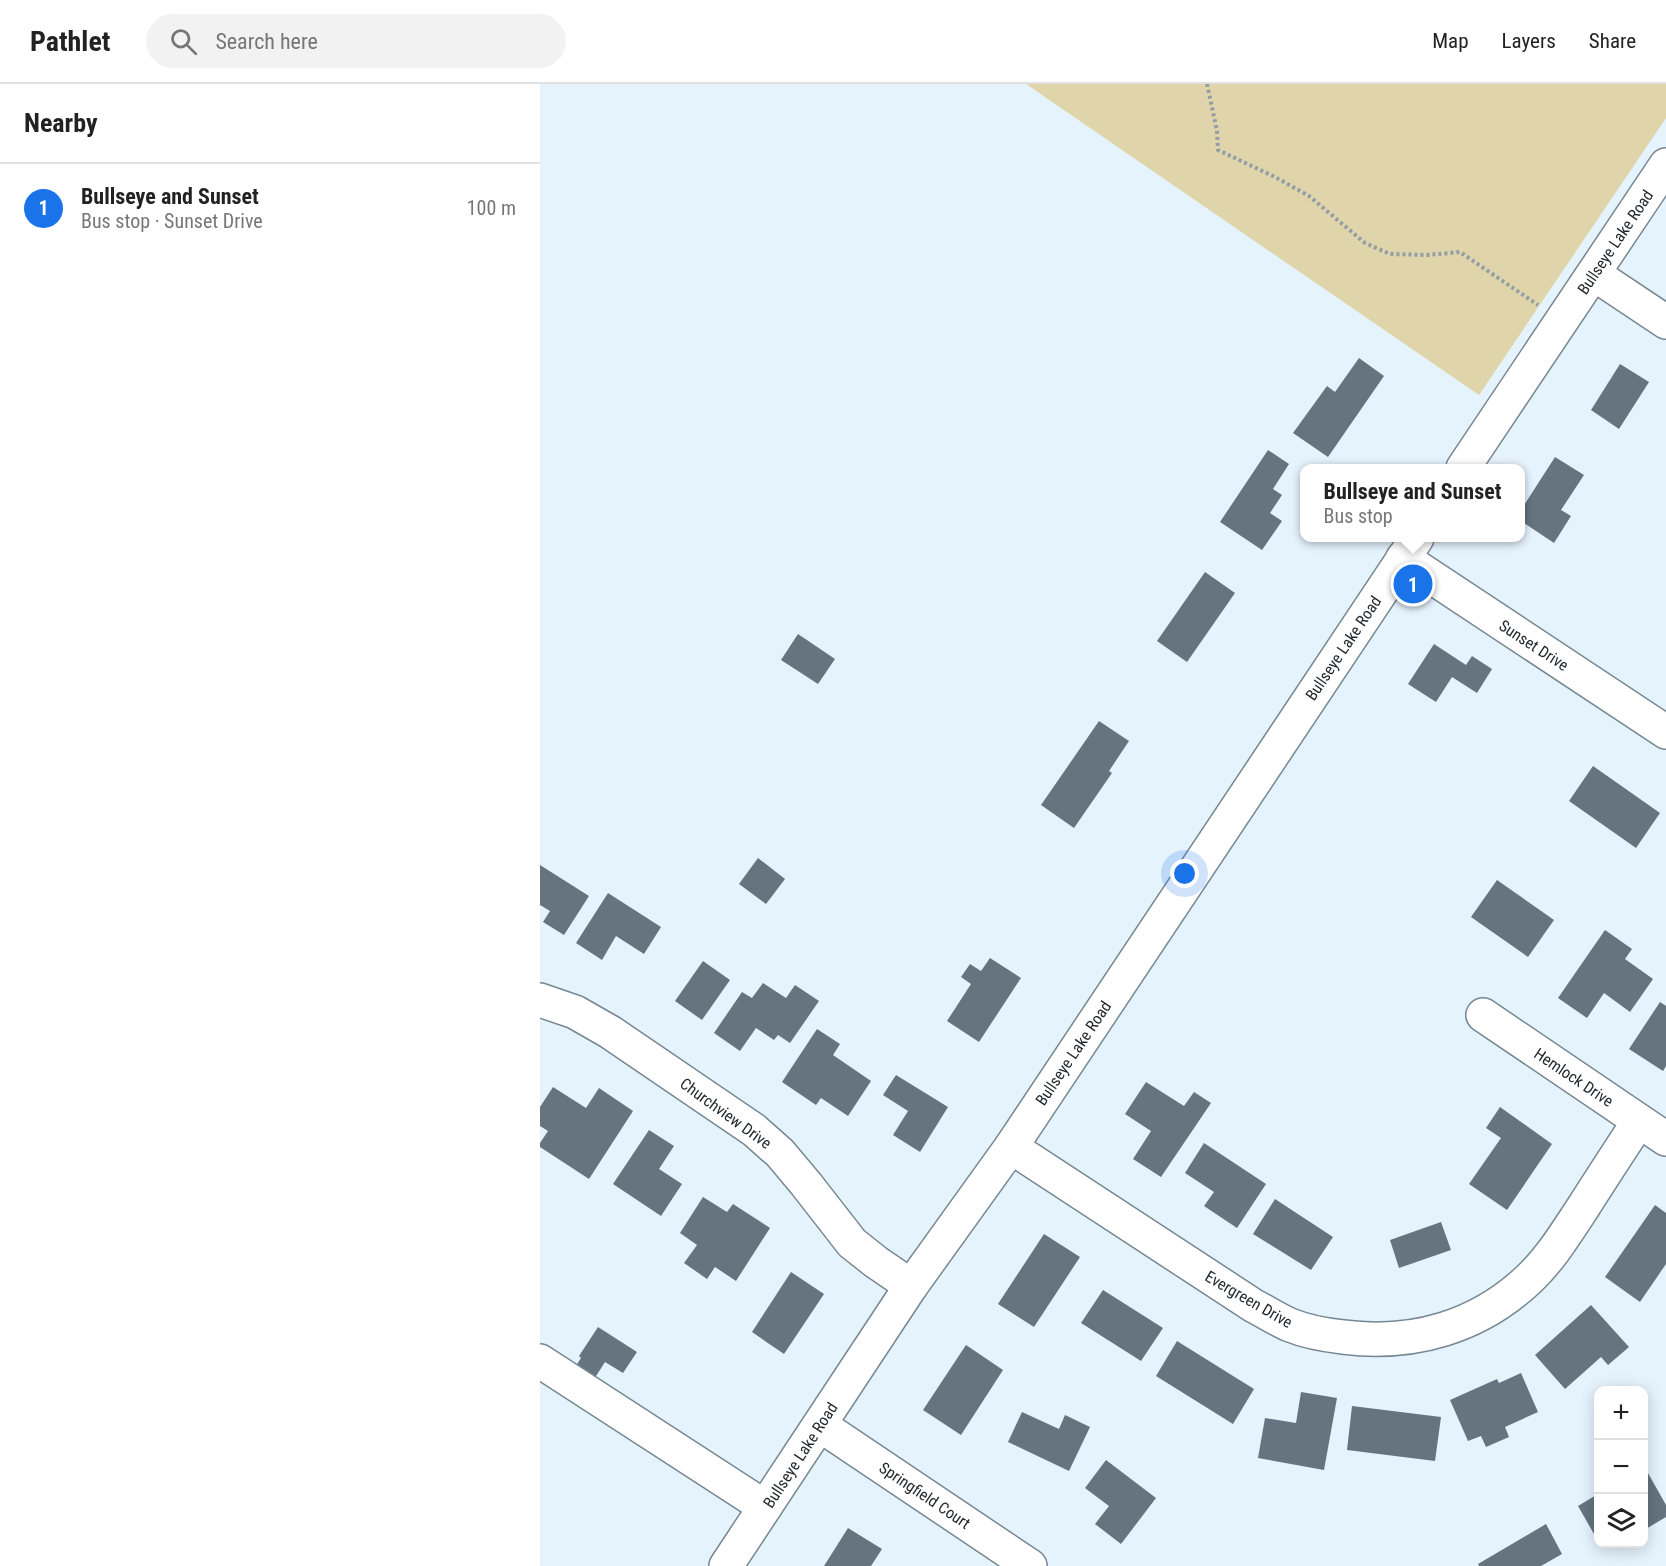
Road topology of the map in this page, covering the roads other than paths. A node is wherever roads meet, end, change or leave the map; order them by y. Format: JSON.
{"nodes":[{"id":1,"x":1666,"y":165,"type":"edge"},
{"id":2,"x":1594,"y":274,"type":"junction"},
{"id":3,"x":1666,"y":322,"type":"edge"},
{"id":4,"x":1466,"y":464,"type":"edge"},
{"id":5,"x":1410,"y":548,"type":"edge"},
{"id":6,"x":1666,"y":732,"type":"edge"},
{"id":7,"x":540,"y":1000,"type":"edge"},
{"id":8,"x":1483,"y":1015,"type":"dead end"},
{"id":9,"x":1653,"y":1130,"type":"edge"},
{"id":10,"x":1011,"y":1146,"type":"junction"},
{"id":11,"x":911,"y":1286,"type":"junction"},
{"id":12,"x":540,"y":1360,"type":"edge"},
{"id":13,"x":820,"y":1425,"type":"junction"},
{"id":14,"x":765,"y":1507,"type":"junction"},
{"id":15,"x":726,"y":1566,"type":"edge"},
{"id":16,"x":1030,"y":1566,"type":"edge"}],
"edges":[{"from":1,"to":2,"type":"street","name":"Bullseye Lake Road"},
{"from":2,"to":3,"type":"street"},
{"from":2,"to":4,"type":"street","name":"Bullseye Lake Road"},
{"from":5,"to":6,"type":"street","name":"Sunset Drive"},
{"from":5,"to":10,"type":"street","name":"Bullseye Lake Road"},
{"from":7,"to":11,"type":"street","name":"Churchview Drive"},
{"from":8,"to":9,"type":"street","name":"Hemlock Drive"},
{"from":9,"to":10,"type":"street","name":"Evergreen Drive"},
{"from":10,"to":11,"type":"street","name":"Bullseye Lake Road"},
{"from":11,"to":13,"type":"street","name":"Bullseye Lake Road"},
{"from":12,"to":14,"type":"street"},
{"from":13,"to":14,"type":"street","name":"Bullseye Lake Road"},
{"from":13,"to":16,"type":"street","name":"Springfield Court"},
{"from":14,"to":15,"type":"street","name":"Bullseye Lake Road"}]}
